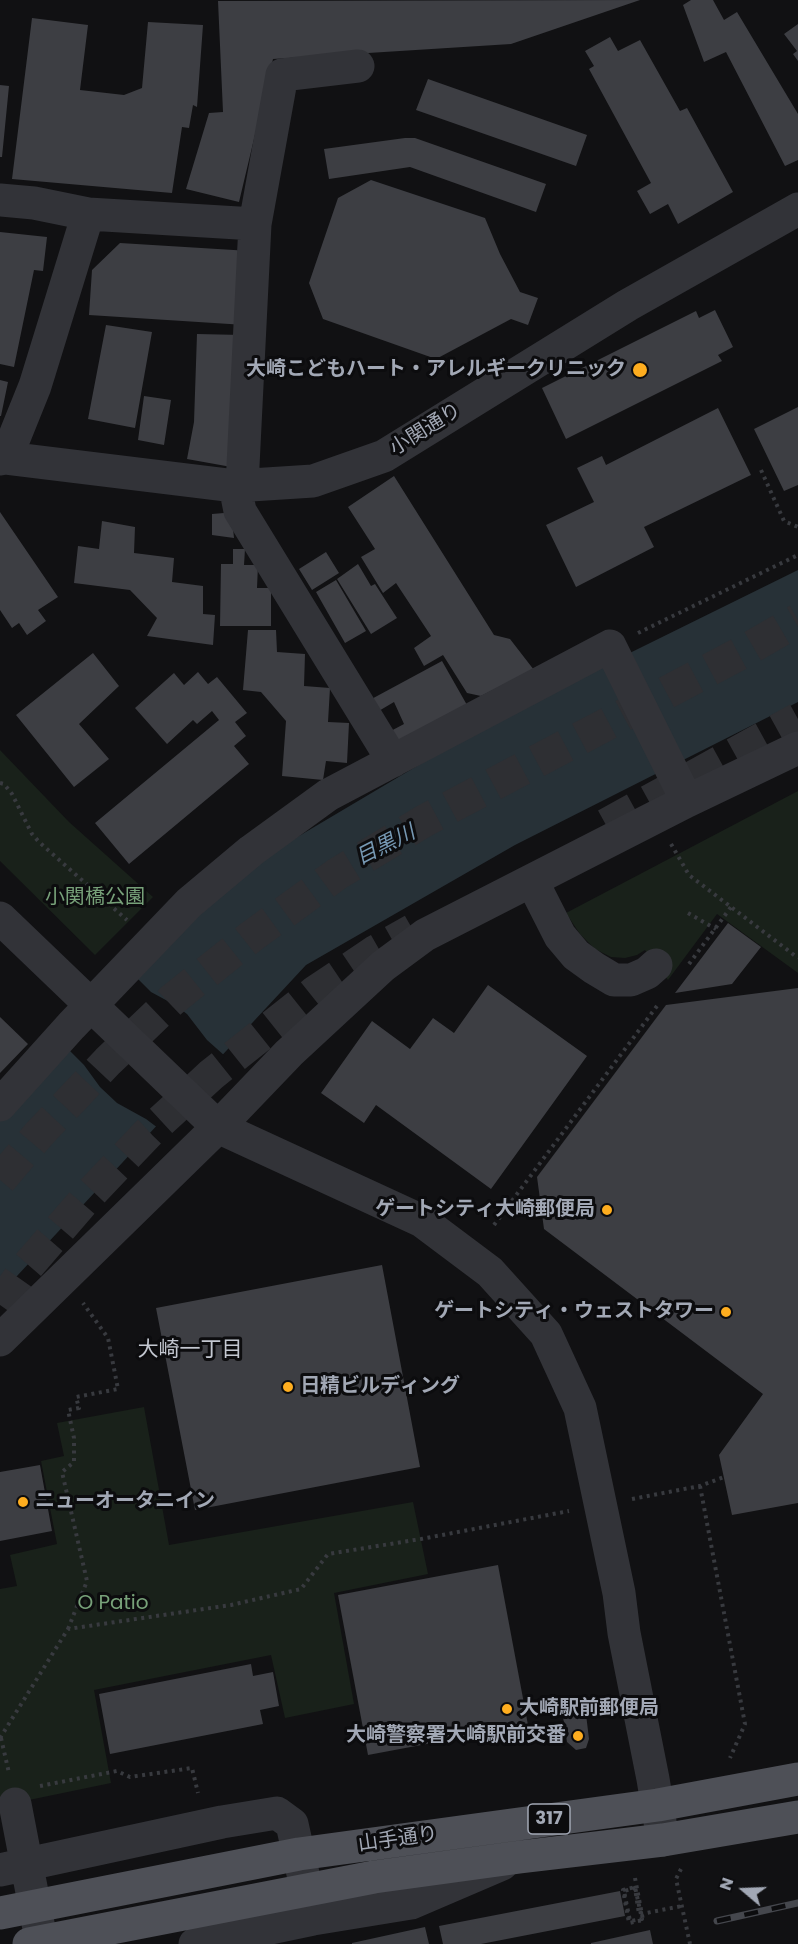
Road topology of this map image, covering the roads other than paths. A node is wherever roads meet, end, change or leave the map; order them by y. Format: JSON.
{"nodes":[{"id":1,"x":358,"y":66,"type":"dead end"},
{"id":2,"x":3,"y":200,"type":"edge"},
{"id":3,"x":798,"y":209,"type":"edge"},
{"id":4,"x":88,"y":214,"type":"junction"},
{"id":5,"x":255,"y":224,"type":"junction"},
{"id":6,"x":3,"y":459,"type":"edge"},
{"id":7,"x":238,"y":486,"type":"junction"},
{"id":8,"x":798,"y":748,"type":"edge"},
{"id":9,"x":393,"y":761,"type":"junction"},
{"id":10,"x":687,"y":801,"type":"junction"},
{"id":11,"x":532,"y":881,"type":"junction"},
{"id":12,"x":0,"y":918,"type":"edge"},
{"id":13,"x":669,"y":969,"type":"road end"},
{"id":14,"x":91,"y":1006,"type":"junction"},
{"id":15,"x":0,"y":1105,"type":"edge"},
{"id":16,"x":218,"y":1127,"type":"junction"},
{"id":17,"x":0,"y":1340,"type":"edge"},
{"id":18,"x":798,"y":1779,"type":"edge"},
{"id":19,"x":26,"y":1795,"type":"road end"},
{"id":20,"x":658,"y":1805,"type":"junction"},
{"id":21,"x":798,"y":1817,"type":"edge"},
{"id":22,"x":674,"y":1850,"type":"junction"},
{"id":23,"x":299,"y":1854,"type":"junction"},
{"id":24,"x":0,"y":1870,"type":"edge"},
{"id":25,"x":310,"y":1904,"type":"junction"},
{"id":26,"x":0,"y":1913,"type":"edge"},
{"id":27,"x":29,"y":1944,"type":"edge"},
{"id":28,"x":42,"y":1944,"type":"edge"},
{"id":29,"x":195,"y":1944,"type":"edge"}],
"edges":[{"from":1,"to":5,"type":"street"},
{"from":2,"to":4,"type":"street"},
{"from":3,"to":7,"type":"street","name":"小関通り"},
{"from":4,"to":5,"type":"street"},
{"from":4,"to":6,"type":"street"},
{"from":5,"to":7,"type":"street"},
{"from":6,"to":7,"type":"street","name":"小関通り"},
{"from":7,"to":9,"type":"street"},
{"from":8,"to":10,"type":"street"},
{"from":9,"to":10,"type":"street"},
{"from":9,"to":14,"type":"street"},
{"from":10,"to":11,"type":"street"},
{"from":11,"to":13,"type":"street"},
{"from":11,"to":16,"type":"street"},
{"from":12,"to":14,"type":"street"},
{"from":14,"to":15,"type":"street"},
{"from":14,"to":16,"type":"street"},
{"from":16,"to":17,"type":"street"},
{"from":16,"to":20,"type":"street"},
{"from":18,"to":20,"type":"main road","name":"山手通り","number":"317"},
{"from":19,"to":28,"type":"street"},
{"from":20,"to":22,"type":"street"},
{"from":20,"to":23,"type":"main road","name":"山手通り","number":"317"},
{"from":21,"to":22,"type":"main road","name":"山手通り","number":"317"},
{"from":22,"to":25,"type":"main road","name":"山手通り","number":"317"},
{"from":23,"to":24,"type":"street"},
{"from":23,"to":25,"type":"street"},
{"from":23,"to":26,"type":"main road","name":"山手通り","number":"317"},
{"from":25,"to":27,"type":"main road","name":"山手通り","number":"317"},
{"from":25,"to":29,"type":"street"}]}
